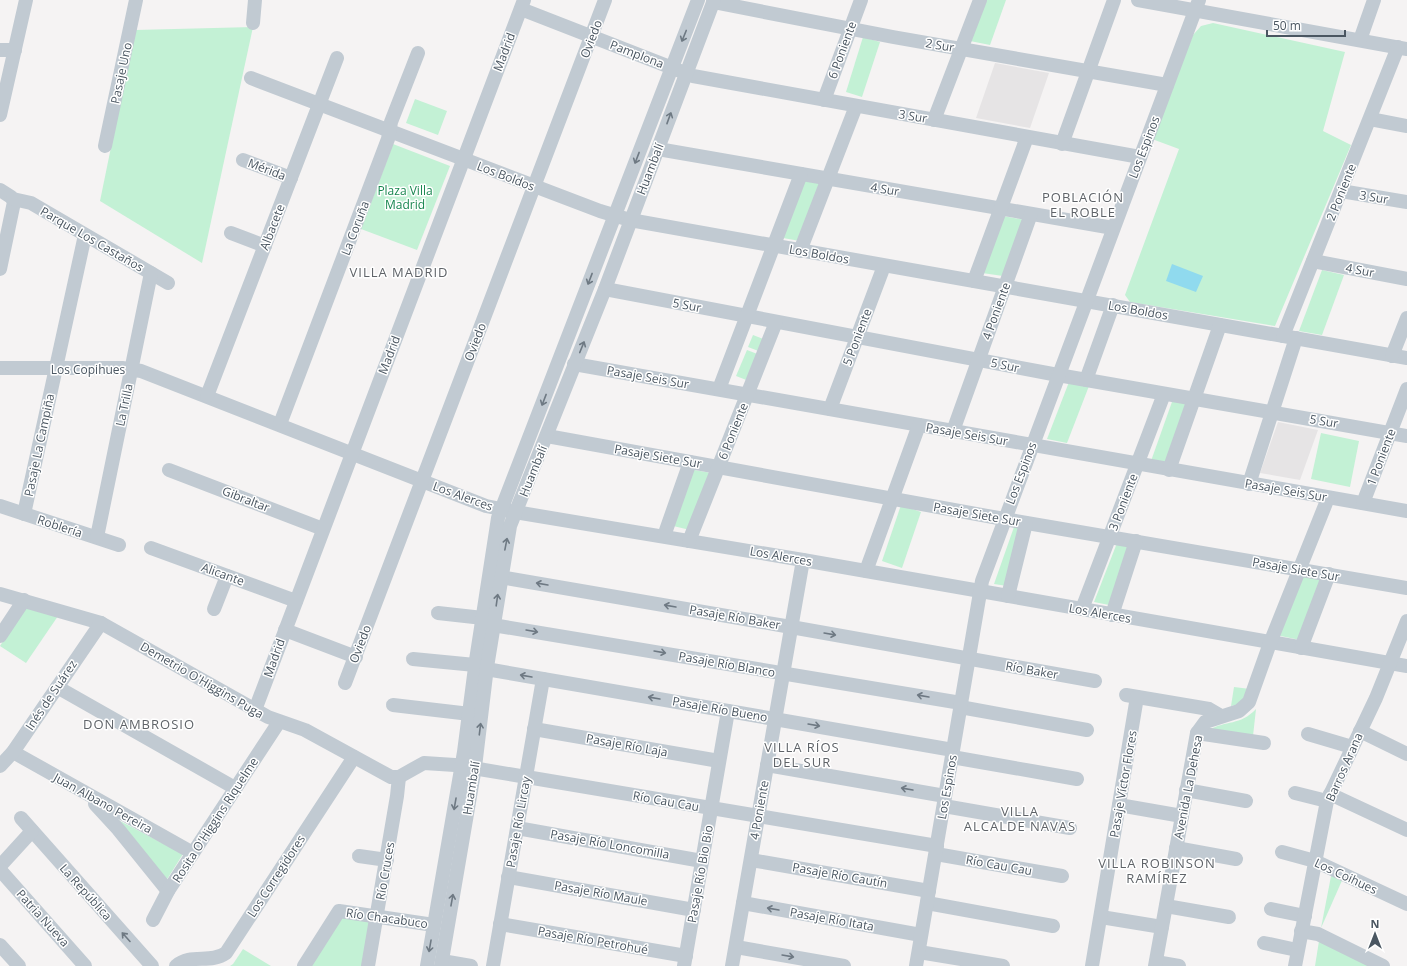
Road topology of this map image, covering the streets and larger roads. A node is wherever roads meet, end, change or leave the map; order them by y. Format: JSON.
{"nodes":[{"id":1,"x":26,"y":0,"type":"edge"},
{"id":2,"x":136,"y":0,"type":"edge"},
{"id":3,"x":255,"y":0,"type":"edge"},
{"id":4,"x":605,"y":0,"type":"edge"},
{"id":5,"x":698,"y":0,"type":"edge"},
{"id":6,"x":861,"y":0,"type":"edge"},
{"id":7,"x":980,"y":0,"type":"edge"},
{"id":8,"x":1114,"y":0,"type":"edge"},
{"id":9,"x":1138,"y":0,"type":"edge"},
{"id":10,"x":1374,"y":0,"type":"edge"},
{"id":11,"x":713,"y":1,"type":"edge"},
{"id":12,"x":523,"y":4,"type":"edge"},
{"id":13,"x":1197,"y":5,"type":"edge"},
{"id":14,"x":253,"y":23,"type":"dead end"},
{"id":15,"x":850,"y":28,"type":"junction"},
{"id":16,"x":592,"y":36,"type":"junction"},
{"id":17,"x":1360,"y":40,"type":"junction"},
{"id":18,"x":1403,"y":48,"type":"edge"},
{"id":19,"x":961,"y":49,"type":"junction"},
{"id":20,"x":0,"y":50,"type":"edge"},
{"id":21,"x":15,"y":50,"type":"junction"},
{"id":22,"x":418,"y":53,"type":"dead end"},
{"id":23,"x":337,"y":58,"type":"dead end"},
{"id":24,"x":672,"y":68,"type":"junction"},
{"id":25,"x":1088,"y":71,"type":"junction"},
{"id":26,"x":685,"y":74,"type":"junction"},
{"id":27,"x":251,"y":78,"type":"dead end"},
{"id":28,"x":1167,"y":85,"type":"junction"},
{"id":29,"x":824,"y":100,"type":"junction"},
{"id":30,"x":319,"y":104,"type":"junction"},
{"id":31,"x":856,"y":106,"type":"junction"},
{"id":32,"x":0,"y":115,"type":"edge"},
{"id":33,"x":1370,"y":119,"type":"junction"},
{"id":34,"x":934,"y":120,"type":"junction"},
{"id":35,"x":1407,"y":126,"type":"edge"},
{"id":36,"x":390,"y":131,"type":"junction"},
{"id":37,"x":1027,"y":137,"type":"junction"},
{"id":38,"x":1062,"y":144,"type":"junction"},
{"id":39,"x":104,"y":146,"type":"dead end"},
{"id":40,"x":658,"y":149,"type":"junction"},
{"id":41,"x":1140,"y":157,"type":"junction"},
{"id":42,"x":243,"y":160,"type":"dead end"},
{"id":43,"x":464,"y":160,"type":"junction"},
{"id":44,"x":801,"y":174,"type":"junction"},
{"id":45,"x":291,"y":178,"type":"junction"},
{"id":46,"x":828,"y":179,"type":"junction"},
{"id":47,"x":535,"y":186,"type":"junction"},
{"id":48,"x":0,"y":190,"type":"edge"},
{"id":49,"x":1341,"y":191,"type":"junction"},
{"id":50,"x":13,"y":199,"type":"junction"},
{"id":51,"x":1407,"y":202,"type":"edge"},
{"id":52,"x":1000,"y":209,"type":"junction"},
{"id":53,"x":1031,"y":214,"type":"junction"},
{"id":54,"x":615,"y":215,"type":"junction"},
{"id":55,"x":630,"y":220,"type":"junction"},
{"id":56,"x":1113,"y":228,"type":"junction"},
{"id":57,"x":231,"y":233,"type":"dead end"},
{"id":58,"x":85,"y":235,"type":"junction"},
{"id":59,"x":265,"y":246,"type":"junction"},
{"id":60,"x":774,"y":246,"type":"junction"},
{"id":61,"x":800,"y":251,"type":"junction"},
{"id":62,"x":1313,"y":261,"type":"junction"},
{"id":63,"x":884,"y":266,"type":"junction"},
{"id":64,"x":0,"y":269,"type":"edge"},
{"id":65,"x":150,"y":273,"type":"junction"},
{"id":66,"x":1407,"y":279,"type":"edge"},
{"id":67,"x":974,"y":281,"type":"junction"},
{"id":68,"x":168,"y":283,"type":"dead end"},
{"id":69,"x":1005,"y":287,"type":"junction"},
{"id":70,"x":605,"y":289,"type":"junction"},
{"id":71,"x":1086,"y":300,"type":"junction"},
{"id":72,"x":1113,"y":305,"type":"junction"},
{"id":73,"x":747,"y":316,"type":"junction"},
{"id":74,"x":1407,"y":318,"type":"edge"},
{"id":75,"x":776,"y":322,"type":"junction"},
{"id":76,"x":1220,"y":325,"type":"junction"},
{"id":77,"x":857,"y":337,"type":"junction"},
{"id":78,"x":1290,"y":337,"type":"junction"},
{"id":79,"x":1392,"y":356,"type":"junction"},
{"id":80,"x":1407,"y":358,"type":"edge"},
{"id":81,"x":979,"y":359,"type":"junction"},
{"id":82,"x":574,"y":364,"type":"junction"},
{"id":83,"x":0,"y":368,"type":"edge"},
{"id":84,"x":56,"y":368,"type":"junction"},
{"id":85,"x":132,"y":369,"type":"junction"},
{"id":86,"x":1058,"y":375,"type":"junction"},
{"id":87,"x":1086,"y":380,"type":"junction"},
{"id":88,"x":173,"y":382,"type":"joint"},
{"id":89,"x":719,"y":389,"type":"junction"},
{"id":90,"x":1407,"y":389,"type":"edge"},
{"id":91,"x":748,"y":394,"type":"junction"},
{"id":92,"x":1164,"y":394,"type":"junction"},
{"id":93,"x":207,"y":396,"type":"junction"},
{"id":94,"x":1194,"y":400,"type":"junction"},
{"id":95,"x":830,"y":409,"type":"junction"},
{"id":96,"x":1272,"y":412,"type":"junction"},
{"id":97,"x":280,"y":424,"type":"junction"},
{"id":98,"x":919,"y":425,"type":"junction"},
{"id":99,"x":953,"y":431,"type":"junction"},
{"id":100,"x":1390,"y":433,"type":"junction"},
{"id":101,"x":547,"y":436,"type":"junction"},
{"id":102,"x":1407,"y":436,"type":"edge"},
{"id":103,"x":1032,"y":446,"type":"junction"},
{"id":104,"x":352,"y":453,"type":"junction"},
{"id":105,"x":690,"y":462,"type":"junction"},
{"id":106,"x":1137,"y":464,"type":"junction"},
{"id":107,"x":718,"y":467,"type":"junction"},
{"id":108,"x":169,"y":470,"type":"dead end"},
{"id":109,"x":1169,"y":470,"type":"junction"},
{"id":110,"x":422,"y":480,"type":"junction"},
{"id":111,"x":1249,"y":484,"type":"junction"},
{"id":112,"x":1328,"y":498,"type":"junction"},
{"id":113,"x":893,"y":499,"type":"junction"},
{"id":114,"x":1363,"y":504,"type":"junction"},
{"id":115,"x":0,"y":506,"type":"edge"},
{"id":116,"x":508,"y":511,"type":"junction"},
{"id":117,"x":1407,"y":511,"type":"edge"},
{"id":118,"x":24,"y":514,"type":"junction"},
{"id":119,"x":1004,"y":519,"type":"junction"},
{"id":120,"x":1026,"y":523,"type":"junction"},
{"id":121,"x":323,"y":529,"type":"junction"},
{"id":122,"x":664,"y":536,"type":"junction"},
{"id":123,"x":97,"y":537,"type":"junction"},
{"id":124,"x":1109,"y":537,"type":"junction"},
{"id":125,"x":689,"y":540,"type":"junction"},
{"id":126,"x":1136,"y":541,"type":"junction"},
{"id":127,"x":119,"y":544,"type":"dead end"},
{"id":128,"x":151,"y":548,"type":"dead end"},
{"id":129,"x":803,"y":560,"type":"junction"},
{"id":130,"x":1300,"y":569,"type":"junction"},
{"id":131,"x":866,"y":571,"type":"junction"},
{"id":132,"x":1329,"y":574,"type":"junction"},
{"id":133,"x":227,"y":576,"type":"junction"},
{"id":134,"x":500,"y":577,"type":"junction"},
{"id":135,"x":1407,"y":588,"type":"edge"},
{"id":136,"x":979,"y":591,"type":"junction"},
{"id":137,"x":0,"y":594,"type":"edge"},
{"id":138,"x":1008,"y":596,"type":"junction"},
{"id":139,"x":24,"y":600,"type":"junction"},
{"id":140,"x":296,"y":601,"type":"junction"},
{"id":141,"x":214,"y":609,"type":"dead end"},
{"id":142,"x":1082,"y":609,"type":"junction"},
{"id":143,"x":438,"y":613,"type":"dead end"},
{"id":144,"x":1112,"y":615,"type":"junction"},
{"id":145,"x":488,"y":621,"type":"junction"},
{"id":146,"x":1407,"y":622,"type":"edge"},
{"id":147,"x":101,"y":623,"type":"junction"},
{"id":148,"x":791,"y":627,"type":"junction"},
{"id":149,"x":285,"y":630,"type":"junction"},
{"id":150,"x":0,"y":636,"type":"edge"},
{"id":151,"x":1270,"y":643,"type":"junction"},
{"id":152,"x":1301,"y":648,"type":"junction"},
{"id":153,"x":356,"y":657,"type":"junction"},
{"id":154,"x":413,"y":659,"type":"dead end"},
{"id":155,"x":969,"y":659,"type":"junction"},
{"id":156,"x":1391,"y":663,"type":"junction"},
{"id":157,"x":1407,"y":666,"type":"edge"},
{"id":158,"x":481,"y":667,"type":"junction"},
{"id":159,"x":783,"y":673,"type":"junction"},
{"id":160,"x":543,"y":679,"type":"junction"},
{"id":161,"x":1095,"y":681,"type":"dead end"},
{"id":162,"x":345,"y":683,"type":"dead end"},
{"id":163,"x":57,"y":687,"type":"junction"},
{"id":164,"x":393,"y":704,"type":"dead end"},
{"id":165,"x":961,"y":705,"type":"junction"},
{"id":166,"x":255,"y":710,"type":"junction"},
{"id":167,"x":728,"y":711,"type":"junction"},
{"id":168,"x":470,"y":714,"type":"junction"},
{"id":169,"x":1221,"y":716,"type":"junction"},
{"id":170,"x":775,"y":719,"type":"junction"},
{"id":171,"x":279,"y":722,"type":"junction"},
{"id":172,"x":534,"y":729,"type":"junction"},
{"id":173,"x":1087,"y":730,"type":"dead end"},
{"id":174,"x":1360,"y":731,"type":"junction"},
{"id":175,"x":1197,"y":733,"type":"junction"},
{"id":176,"x":1308,"y":734,"type":"dead end"},
{"id":177,"x":1264,"y":744,"type":"dead end"},
{"id":178,"x":1352,"y":747,"type":"junction"},
{"id":179,"x":12,"y":752,"type":"junction"},
{"id":180,"x":953,"y":753,"type":"junction"},
{"id":181,"x":1407,"y":754,"type":"edge"},
{"id":182,"x":354,"y":758,"type":"junction"},
{"id":183,"x":719,"y":761,"type":"junction"},
{"id":184,"x":767,"y":765,"type":"junction"},
{"id":185,"x":0,"y":766,"type":"edge"},
{"id":186,"x":469,"y":767,"type":"junction"},
{"id":187,"x":399,"y":777,"type":"junction"},
{"id":188,"x":526,"y":777,"type":"junction"},
{"id":189,"x":1077,"y":779,"type":"dead end"},
{"id":190,"x":236,"y":788,"type":"junction"},
{"id":191,"x":1186,"y":790,"type":"junction"},
{"id":192,"x":86,"y":793,"type":"junction"},
{"id":193,"x":1295,"y":793,"type":"dead end"},
{"id":194,"x":1329,"y":797,"type":"junction"},
{"id":195,"x":945,"y":801,"type":"junction"},
{"id":196,"x":1246,"y":801,"type":"dead end"},
{"id":197,"x":1119,"y":805,"type":"junction"},
{"id":198,"x":711,"y":808,"type":"junction"},
{"id":199,"x":758,"y":816,"type":"junction"},
{"id":200,"x":1182,"y":816,"type":"junction"},
{"id":201,"x":21,"y":818,"type":"dead end"},
{"id":202,"x":517,"y":828,"type":"junction"},
{"id":203,"x":1070,"y":828,"type":"dead end"},
{"id":204,"x":1407,"y":830,"type":"edge"},
{"id":205,"x":32,"y":831,"type":"junction"},
{"id":206,"x":1176,"y":848,"type":"junction"},
{"id":207,"x":936,"y":850,"type":"junction"},
{"id":208,"x":1282,"y":852,"type":"dead end"},
{"id":209,"x":193,"y":853,"type":"junction"},
{"id":210,"x":359,"y":856,"type":"dead end"},
{"id":211,"x":1236,"y":859,"type":"dead end"},
{"id":212,"x":387,"y":860,"type":"junction"},
{"id":213,"x":751,"y":860,"type":"junction"},
{"id":214,"x":702,"y":861,"type":"junction"},
{"id":215,"x":1315,"y":861,"type":"junction"},
{"id":216,"x":0,"y":866,"type":"edge"},
{"id":217,"x":0,"y":870,"type":"edge"},
{"id":218,"x":1062,"y":876,"type":"dead end"},
{"id":219,"x":508,"y":877,"type":"junction"},
{"id":220,"x":168,"y":891,"type":"junction"},
{"id":221,"x":928,"y":897,"type":"junction"},
{"id":222,"x":743,"y":903,"type":"junction"},
{"id":223,"x":1407,"y":904,"type":"edge"},
{"id":224,"x":1166,"y":906,"type":"junction"},
{"id":225,"x":1271,"y":909,"type":"dead end"},
{"id":226,"x":694,"y":910,"type":"junction"},
{"id":227,"x":377,"y":916,"type":"junction"},
{"id":228,"x":1304,"y":916,"type":"junction"},
{"id":229,"x":1100,"y":917,"type":"junction"},
{"id":230,"x":1229,"y":917,"type":"dead end"},
{"id":231,"x":153,"y":920,"type":"dead end"},
{"id":232,"x":500,"y":924,"type":"junction"},
{"id":233,"x":434,"y":925,"type":"junction"},
{"id":234,"x":1053,"y":926,"type":"dead end"},
{"id":235,"x":1162,"y":927,"type":"junction"},
{"id":236,"x":1302,"y":931,"type":"junction"},
{"id":237,"x":922,"y":935,"type":"junction"},
{"id":238,"x":1264,"y":943,"type":"dead end"},
{"id":239,"x":0,"y":945,"type":"edge"},
{"id":240,"x":736,"y":947,"type":"junction"},
{"id":241,"x":1297,"y":950,"type":"junction"},
{"id":242,"x":919,"y":952,"type":"junction"},
{"id":243,"x":685,"y":961,"type":"edge"},
{"id":244,"x":441,"y":964,"type":"edge"},
{"id":245,"x":1155,"y":964,"type":"edge"},
{"id":246,"x":177,"y":965,"type":"edge"},
{"id":247,"x":19,"y":966,"type":"edge"},
{"id":248,"x":85,"y":966,"type":"edge"},
{"id":249,"x":152,"y":966,"type":"edge"},
{"id":250,"x":304,"y":966,"type":"edge"},
{"id":251,"x":368,"y":966,"type":"edge"},
{"id":252,"x":427,"y":966,"type":"edge"},
{"id":253,"x":471,"y":966,"type":"edge"},
{"id":254,"x":492,"y":966,"type":"edge"},
{"id":255,"x":732,"y":966,"type":"edge"},
{"id":256,"x":844,"y":966,"type":"edge"},
{"id":257,"x":916,"y":966,"type":"edge"},
{"id":258,"x":1003,"y":966,"type":"edge"},
{"id":259,"x":1092,"y":966,"type":"edge"},
{"id":260,"x":1179,"y":966,"type":"edge"},
{"id":261,"x":1295,"y":966,"type":"edge"},
{"id":262,"x":1382,"y":966,"type":"edge"}],
"edges":[{"from":1,"to":21,"type":"street"},
{"from":2,"to":39,"type":"street","name":"Pasaje Uno"},
{"from":3,"to":14,"type":"street"},
{"from":4,"to":16,"type":"street","name":"Oviedo"},
{"from":5,"to":24,"type":"street","name":"Huambalí","one_way":true},
{"from":6,"to":15,"type":"street","name":"6 Poniente"},
{"from":7,"to":19,"type":"street"},
{"from":8,"to":25,"type":"street"},
{"from":9,"to":13,"type":"street"},
{"from":10,"to":17,"type":"street"},
{"from":11,"to":15,"type":"street","name":"2 Sur"},
{"from":11,"to":26,"type":"street","name":"Huambalí"},
{"from":12,"to":16,"type":"street","name":"Pamplona"},
{"from":12,"to":43,"type":"street","name":"Madrid"},
{"from":13,"to":17,"type":"street"},
{"from":13,"to":28,"type":"street","name":"Los Espinos"},
{"from":15,"to":19,"type":"street","name":"2 Sur"},
{"from":15,"to":29,"type":"street","name":"6 Poniente"},
{"from":16,"to":24,"type":"street","name":"Pamplona"},
{"from":16,"to":47,"type":"street","name":"Oviedo"},
{"from":17,"to":18,"type":"street"},
{"from":18,"to":33,"type":"street","name":"2 Poniente"},
{"from":19,"to":25,"type":"street","name":"2 Sur"},
{"from":19,"to":34,"type":"street"},
{"from":20,"to":21,"type":"street"},
{"from":21,"to":32,"type":"street"},
{"from":22,"to":36,"type":"street","name":"La Coruña"},
{"from":23,"to":30,"type":"street","name":"Albacete"},
{"from":24,"to":26,"type":"street","name":"Pamplona"},
{"from":24,"to":54,"type":"street","name":"Huambalí","one_way":true},
{"from":25,"to":28,"type":"street","name":"2 Sur"},
{"from":25,"to":38,"type":"street"},
{"from":26,"to":29,"type":"street","name":"3 Sur"},
{"from":40,"to":26,"type":"street","name":"Huambalí","one_way":true},
{"from":27,"to":30,"type":"street","name":"Los Boldos"},
{"from":28,"to":41,"type":"street","name":"Los Espinos"},
{"from":29,"to":31,"type":"street","name":"3 Sur"},
{"from":30,"to":36,"type":"street","name":"Los Boldos"},
{"from":30,"to":45,"type":"street","name":"Albacete"},
{"from":31,"to":34,"type":"street","name":"3 Sur"},
{"from":31,"to":46,"type":"street"},
{"from":33,"to":35,"type":"street"},
{"from":33,"to":49,"type":"street","name":"2 Poniente"},
{"from":34,"to":37,"type":"street","name":"3 Sur"},
{"from":36,"to":43,"type":"street","name":"Los Boldos"},
{"from":36,"to":97,"type":"street","name":"La Coruña"},
{"from":37,"to":38,"type":"street","name":"3 Sur"},
{"from":37,"to":52,"type":"street"},
{"from":38,"to":41,"type":"street","name":"3 Sur"},
{"from":40,"to":44,"type":"street","name":"4 Sur"},
{"from":40,"to":55,"type":"street","name":"Huambalí"},
{"from":41,"to":56,"type":"street","name":"Los Espinos"},
{"from":42,"to":45,"type":"street","name":"Mérida"},
{"from":43,"to":47,"type":"street","name":"Los Boldos"},
{"from":43,"to":104,"type":"street","name":"Madrid"},
{"from":44,"to":46,"type":"street","name":"4 Sur"},
{"from":44,"to":60,"type":"street"},
{"from":45,"to":59,"type":"street","name":"Albacete"},
{"from":46,"to":52,"type":"street","name":"4 Sur"},
{"from":46,"to":61,"type":"street"},
{"from":47,"to":54,"type":"street","name":"Los Boldos"},
{"from":47,"to":110,"type":"street","name":"Oviedo"},
{"from":48,"to":50,"type":"street"},
{"from":49,"to":51,"type":"street","name":"3 Sur"},
{"from":49,"to":62,"type":"street","name":"2 Poniente"},
{"from":50,"to":58,"type":"street","name":"Parque Los Castaños"},
{"from":50,"to":64,"type":"street"},
{"from":52,"to":53,"type":"street","name":"4 Sur"},
{"from":52,"to":67,"type":"street"},
{"from":53,"to":56,"type":"street","name":"4 Sur"},
{"from":53,"to":69,"type":"street","name":"4 Poniente"},
{"from":54,"to":55,"type":"street","name":"Los Boldos"},
{"from":54,"to":116,"type":"street","name":"Huambalí","one_way":true},
{"from":55,"to":60,"type":"street","name":"Los Boldos"},
{"from":55,"to":70,"type":"street","name":"Huambalí"},
{"from":56,"to":71,"type":"street","name":"Los Espinos"},
{"from":57,"to":59,"type":"street"},
{"from":58,"to":65,"type":"street","name":"Parque Los Castaños"},
{"from":58,"to":84,"type":"street","name":"Pasaje La Campiña"},
{"from":59,"to":93,"type":"street","name":"Albacete"},
{"from":60,"to":61,"type":"street","name":"Los Boldos"},
{"from":60,"to":73,"type":"street"},
{"from":61,"to":63,"type":"street","name":"Los Boldos"},
{"from":62,"to":66,"type":"street","name":"4 Sur"},
{"from":62,"to":78,"type":"street","name":"2 Poniente"},
{"from":63,"to":67,"type":"street","name":"Los Boldos"},
{"from":63,"to":77,"type":"street","name":"5 Poniente"},
{"from":65,"to":68,"type":"street","name":"Parque Los Castaños"},
{"from":65,"to":85,"type":"street","name":"La Trilla"},
{"from":67,"to":69,"type":"street","name":"Los Boldos"},
{"from":69,"to":71,"type":"street","name":"Los Boldos"},
{"from":69,"to":81,"type":"street","name":"4 Poniente"},
{"from":70,"to":73,"type":"street","name":"5 Sur"},
{"from":82,"to":70,"type":"street","name":"Huambalí","one_way":true},
{"from":71,"to":72,"type":"street","name":"Los Boldos"},
{"from":71,"to":86,"type":"street","name":"Los Espinos"},
{"from":72,"to":76,"type":"street","name":"Los Boldos"},
{"from":72,"to":87,"type":"street"},
{"from":73,"to":75,"type":"street","name":"5 Sur"},
{"from":73,"to":89,"type":"street"},
{"from":74,"to":79,"type":"street"},
{"from":75,"to":77,"type":"street","name":"5 Sur"},
{"from":75,"to":91,"type":"street","name":"6 Poniente"},
{"from":76,"to":78,"type":"street","name":"Los Boldos"},
{"from":76,"to":94,"type":"street"},
{"from":77,"to":81,"type":"street","name":"5 Sur"},
{"from":77,"to":95,"type":"street","name":"5 Poniente"},
{"from":78,"to":79,"type":"street","name":"Los Boldos"},
{"from":78,"to":96,"type":"street","name":"2 Poniente"},
{"from":79,"to":80,"type":"street","name":"Los Boldos"},
{"from":81,"to":86,"type":"street","name":"5 Sur"},
{"from":81,"to":99,"type":"street","name":"4 Poniente"},
{"from":82,"to":89,"type":"street","name":"Pasaje Seis Sur"},
{"from":82,"to":101,"type":"street","name":"Huambalí"},
{"from":83,"to":84,"type":"street","name":"Los Copihues"},
{"from":84,"to":85,"type":"street","name":"Los Copihues"},
{"from":84,"to":118,"type":"street","name":"Pasaje La Campiña"},
{"from":85,"to":88,"type":"street","name":"Los Copihues"},
{"from":85,"to":123,"type":"street","name":"La Trilla"},
{"from":86,"to":87,"type":"street","name":"5 Sur"},
{"from":86,"to":103,"type":"street","name":"Los Espinos"},
{"from":87,"to":92,"type":"street","name":"5 Sur"},
{"from":88,"to":93,"type":"street","name":"Los Alerces"},
{"from":89,"to":91,"type":"street","name":"Pasaje Seis Sur"},
{"from":90,"to":100,"type":"street","name":"1 Poniente"},
{"from":91,"to":95,"type":"street","name":"Pasaje Seis Sur"},
{"from":91,"to":107,"type":"street","name":"6 Poniente"},
{"from":92,"to":94,"type":"street","name":"5 Sur"},
{"from":92,"to":106,"type":"street","name":"3 Poniente"},
{"from":93,"to":97,"type":"street","name":"Los Alerces"},
{"from":94,"to":96,"type":"street","name":"5 Sur"},
{"from":94,"to":109,"type":"street"},
{"from":95,"to":98,"type":"street","name":"Pasaje Seis Sur"},
{"from":96,"to":100,"type":"street","name":"5 Sur"},
{"from":96,"to":111,"type":"street","name":"2 Poniente"},
{"from":97,"to":104,"type":"street","name":"Los Alerces"},
{"from":98,"to":99,"type":"street","name":"Pasaje Seis Sur"},
{"from":98,"to":113,"type":"street"},
{"from":99,"to":103,"type":"street","name":"Pasaje Seis Sur"},
{"from":100,"to":102,"type":"street","name":"5 Sur"},
{"from":100,"to":114,"type":"street","name":"1 Poniente"},
{"from":101,"to":105,"type":"street","name":"Pasaje Siete Sur"},
{"from":101,"to":116,"type":"street","name":"Huambalí"},
{"from":103,"to":106,"type":"street","name":"Pasaje Seis Sur"},
{"from":103,"to":119,"type":"street","name":"Los Espinos"},
{"from":104,"to":110,"type":"street","name":"Los Alerces"},
{"from":104,"to":121,"type":"street","name":"Madrid"},
{"from":105,"to":107,"type":"street","name":"Pasaje Siete Sur"},
{"from":105,"to":122,"type":"street"},
{"from":106,"to":109,"type":"street","name":"Pasaje Seis Sur"},
{"from":106,"to":124,"type":"street","name":"3 Poniente"},
{"from":107,"to":113,"type":"street","name":"Pasaje Siete Sur"},
{"from":107,"to":125,"type":"street","name":"6 Poniente"},
{"from":108,"to":121,"type":"street","name":"Gibraltar"},
{"from":109,"to":111,"type":"street","name":"Pasaje Seis Sur"},
{"from":110,"to":116,"type":"street","name":"Los Alerces"},
{"from":110,"to":153,"type":"street","name":"Oviedo"},
{"from":111,"to":112,"type":"street","name":"Pasaje Seis Sur"},
{"from":112,"to":114,"type":"street","name":"Pasaje Seis Sur"},
{"from":112,"to":130,"type":"street"},
{"from":113,"to":119,"type":"street","name":"Pasaje Siete Sur"},
{"from":113,"to":131,"type":"street"},
{"from":114,"to":117,"type":"street","name":"Pasaje Seis Sur"},
{"from":115,"to":118,"type":"street","name":"Roblería"},
{"from":116,"to":122,"type":"street","name":"Los Alerces"},
{"from":134,"to":116,"type":"street","name":"Huambalí","one_way":true},
{"from":116,"to":145,"type":"street","name":"Huambalí"},
{"from":118,"to":123,"type":"street","name":"Roblería"},
{"from":119,"to":120,"type":"street","name":"Pasaje Siete Sur"},
{"from":119,"to":136,"type":"street","name":"Los Espinos"},
{"from":120,"to":124,"type":"street","name":"Pasaje Siete Sur"},
{"from":120,"to":138,"type":"street"},
{"from":121,"to":140,"type":"street","name":"Madrid"},
{"from":122,"to":125,"type":"street","name":"Los Alerces"},
{"from":123,"to":127,"type":"street","name":"Roblería"},
{"from":124,"to":126,"type":"street","name":"Pasaje Siete Sur"},
{"from":124,"to":142,"type":"street","name":"3 Poniente"},
{"from":125,"to":129,"type":"street","name":"Los Alerces"},
{"from":126,"to":130,"type":"street","name":"Pasaje Siete Sur"},
{"from":126,"to":144,"type":"street"},
{"from":128,"to":133,"type":"street","name":"Alicante"},
{"from":129,"to":131,"type":"street","name":"Los Alerces"},
{"from":129,"to":148,"type":"street","name":"4 Poniente"},
{"from":130,"to":132,"type":"street","name":"Pasaje Siete Sur"},
{"from":130,"to":151,"type":"street"},
{"from":131,"to":136,"type":"street","name":"Los Alerces"},
{"from":132,"to":135,"type":"street","name":"Pasaje Siete Sur"},
{"from":132,"to":152,"type":"street"},
{"from":133,"to":140,"type":"street","name":"Alicante"},
{"from":133,"to":141,"type":"street"},
{"from":145,"to":134,"type":"street","name":"Huambalí","one_way":true},
{"from":148,"to":134,"type":"street","name":"Pasaje Río Baker","one_way":true},
{"from":136,"to":138,"type":"street","name":"Los Alerces"},
{"from":136,"to":155,"type":"street","name":"Los Espinos"},
{"from":137,"to":139,"type":"street","name":"Demetrio O'Higgins Puga"},
{"from":138,"to":142,"type":"street","name":"Los Alerces"},
{"from":139,"to":147,"type":"street","name":"Demetrio O'Higgins Puga"},
{"from":139,"to":150,"type":"street"},
{"from":140,"to":149,"type":"street","name":"Madrid"},
{"from":142,"to":144,"type":"street","name":"Los Alerces"},
{"from":143,"to":145,"type":"street","name":"Pasaje Río Blanco"},
{"from":144,"to":151,"type":"street","name":"Los Alerces"},
{"from":145,"to":158,"type":"street","name":"Huambalí"},
{"from":145,"to":159,"type":"street","name":"Pasaje Río Blanco","one_way":true},
{"from":146,"to":156,"type":"street","name":"Barros Arana"},
{"from":147,"to":163,"type":"street","name":"Inés de Suárez"},
{"from":147,"to":166,"type":"street","name":"Demetrio O'Higgins Puga"},
{"from":148,"to":155,"type":"street","name":"Pasaje Río Baker","one_way":true},
{"from":148,"to":159,"type":"street","name":"4 Poniente"},
{"from":149,"to":153,"type":"street"},
{"from":149,"to":166,"type":"street","name":"Madrid"},
{"from":151,"to":152,"type":"street","name":"Los Alerces"},
{"from":151,"to":169,"type":"street","name":"Avenida La Dehesa"},
{"from":152,"to":156,"type":"street","name":"Los Alerces"},
{"from":153,"to":162,"type":"street","name":"Oviedo"},
{"from":154,"to":158,"type":"street","name":"Pasaje Río Bueno"},
{"from":155,"to":161,"type":"street","name":"Río Baker"},
{"from":155,"to":165,"type":"street","name":"Los Espinos"},
{"from":156,"to":157,"type":"street","name":"Los Alerces"},
{"from":156,"to":174,"type":"street","name":"Barros Arana"},
{"from":160,"to":158,"type":"street","name":"Pasaje Río Bueno","one_way":true},
{"from":158,"to":168,"type":"street","name":"Huambalí"},
{"from":186,"to":158,"type":"street","name":"Huambalí","one_way":true},
{"from":165,"to":159,"type":"street","name":"Pasaje Río Blanco","one_way":true},
{"from":159,"to":170,"type":"street","name":"4 Poniente"},
{"from":167,"to":160,"type":"street","name":"Pasaje Río Bueno","one_way":true},
{"from":160,"to":172,"type":"street","name":"Pasaje Río Lircay"},
{"from":163,"to":179,"type":"street","name":"Inés de Suárez"},
{"from":163,"to":190,"type":"street"},
{"from":164,"to":168,"type":"street"},
{"from":165,"to":173,"type":"street","name":"Pasaje Río Blanco"},
{"from":165,"to":180,"type":"street","name":"Los Espinos"},
{"from":166,"to":171,"type":"street","name":"Demetrio O'Higgins Puga"},
{"from":167,"to":170,"type":"street","name":"Pasaje Río Bueno"},
{"from":167,"to":183,"type":"street","name":"Pasaje Río Bio Bio"},
{"from":168,"to":186,"type":"street","name":"Huambalí"},
{"from":169,"to":175,"type":"street","name":"Avenida La Dehesa"},
{"from":169,"to":197,"type":"street","name":"Pasaje Víctor Flores"},
{"from":170,"to":180,"type":"street","name":"Pasaje Río Bueno","one_way":true},
{"from":170,"to":184,"type":"street","name":"4 Poniente"},
{"from":171,"to":182,"type":"street","name":"Demetrio O'Higgins Puga"},
{"from":171,"to":190,"type":"street","name":"Rosita O'Higgins Riquelme"},
{"from":172,"to":183,"type":"street","name":"Pasaje Río Laja"},
{"from":172,"to":188,"type":"street","name":"Pasaje Río Lircay"},
{"from":174,"to":178,"type":"street","name":"Barros Arana"},
{"from":174,"to":181,"type":"street"},
{"from":175,"to":177,"type":"street"},
{"from":175,"to":191,"type":"street","name":"Avenida La Dehesa"},
{"from":176,"to":178,"type":"street"},
{"from":178,"to":194,"type":"street","name":"Barros Arana"},
{"from":179,"to":185,"type":"street","name":"Inés de Suárez"},
{"from":179,"to":192,"type":"street","name":"Juan Albano Pereira"},
{"from":180,"to":189,"type":"street","name":"Pasaje Río Bueno"},
{"from":180,"to":195,"type":"street","name":"Los Espinos"},
{"from":182,"to":187,"type":"street","name":"Demetrio O'Higgins Puga"},
{"from":182,"to":246,"type":"street","name":"Los Corregidores"},
{"from":183,"to":198,"type":"street","name":"Pasaje Río Bio Bio"},
{"from":195,"to":184,"type":"street","one_way":true},
{"from":184,"to":199,"type":"street","name":"4 Poniente"},
{"from":186,"to":187,"type":"street","name":"Río Cau Cau"},
{"from":186,"to":188,"type":"street","name":"Río Cau Cau"},
{"from":186,"to":233,"type":"street","name":"Huambalí","one_way":true},
{"from":244,"to":186,"type":"street","name":"Huambalí","one_way":true},
{"from":187,"to":212,"type":"street","name":"Río Cruces"},
{"from":188,"to":198,"type":"street","name":"Río Cau Cau"},
{"from":188,"to":202,"type":"street","name":"Pasaje Río Lircay"},
{"from":190,"to":209,"type":"street","name":"Rosita O'Higgins Riquelme"},
{"from":191,"to":196,"type":"street"},
{"from":191,"to":200,"type":"street","name":"Avenida La Dehesa"},
{"from":192,"to":209,"type":"street","name":"Juan Albano Pereira"},
{"from":192,"to":220,"type":"street"},
{"from":193,"to":194,"type":"street"},
{"from":194,"to":204,"type":"street"},
{"from":194,"to":215,"type":"street","name":"Barros Arana"},
{"from":195,"to":203,"type":"street"},
{"from":195,"to":207,"type":"street","name":"Los Espinos"},
{"from":197,"to":200,"type":"street"},
{"from":197,"to":229,"type":"street","name":"Pasaje Víctor Flores"},
{"from":198,"to":199,"type":"street","name":"Río Cau Cau"},
{"from":198,"to":214,"type":"street","name":"Pasaje Río Bio Bio"},
{"from":199,"to":207,"type":"street","name":"Río Cau Cau"},
{"from":199,"to":213,"type":"street","name":"4 Poniente"},
{"from":200,"to":206,"type":"street","name":"Avenida La Dehesa"},
{"from":201,"to":205,"type":"street","name":"La República"},
{"from":202,"to":214,"type":"street","name":"Pasaje Río Loncomilla"},
{"from":202,"to":219,"type":"street","name":"Pasaje Río Lircay"},
{"from":205,"to":216,"type":"street"},
{"from":249,"to":205,"type":"street","name":"La República","one_way":true},
{"from":206,"to":211,"type":"street"},
{"from":206,"to":224,"type":"street","name":"Avenida La Dehesa"},
{"from":207,"to":218,"type":"street","name":"Río Cau Cau"},
{"from":207,"to":221,"type":"street","name":"Los Espinos"},
{"from":208,"to":215,"type":"street","name":"Los Coihues"},
{"from":209,"to":220,"type":"street","name":"Rosita O'Higgins Riquelme"},
{"from":210,"to":212,"type":"street"},
{"from":212,"to":227,"type":"street","name":"Río Cruces"},
{"from":213,"to":221,"type":"street","name":"Pasaje Río Cautín"},
{"from":213,"to":222,"type":"street","name":"4 Poniente"},
{"from":214,"to":226,"type":"street","name":"Pasaje Río Bio Bio"},
{"from":215,"to":223,"type":"street","name":"Los Coihues"},
{"from":215,"to":228,"type":"street","name":"Barros Arana"},
{"from":217,"to":248,"type":"street","name":"Patria Nueva"},
{"from":219,"to":226,"type":"street","name":"Pasaje Río Maule"},
{"from":219,"to":232,"type":"street","name":"Pasaje Río Lircay"},
{"from":220,"to":231,"type":"street","name":"Rosita O'Higgins Riquelme"},
{"from":221,"to":234,"type":"street","name":"Pasaje Río Cautín"},
{"from":221,"to":237,"type":"street","name":"Los Espinos"},
{"from":237,"to":222,"type":"street","name":"Pasaje Río Itata","one_way":true},
{"from":222,"to":240,"type":"street","name":"4 Poniente"},
{"from":224,"to":230,"type":"street"},
{"from":224,"to":235,"type":"street","name":"Avenida La Dehesa"},
{"from":225,"to":228,"type":"street"},
{"from":226,"to":243,"type":"street","name":"Pasaje Río Bio Bio"},
{"from":227,"to":233,"type":"street","name":"Río Chacabuco"},
{"from":227,"to":250,"type":"street","name":"Río Chacabuco"},
{"from":227,"to":251,"type":"street","name":"Río Cruces"},
{"from":228,"to":236,"type":"street","name":"Barros Arana"},
{"from":229,"to":235,"type":"street"},
{"from":229,"to":259,"type":"street","name":"Pasaje Víctor Flores"},
{"from":232,"to":243,"type":"street","name":"Pasaje Río Petrohué"},
{"from":232,"to":254,"type":"street","name":"Pasaje Río Lircay"},
{"from":233,"to":252,"type":"street","name":"Huambalí","one_way":true},
{"from":235,"to":245,"type":"street","name":"Avenida La Dehesa"},
{"from":236,"to":241,"type":"street","name":"Barros Arana"},
{"from":236,"to":262,"type":"street"},
{"from":237,"to":242,"type":"street","name":"Los Espinos"},
{"from":238,"to":241,"type":"street"},
{"from":239,"to":247,"type":"street"},
{"from":240,"to":255,"type":"street","name":"4 Poniente"},
{"from":240,"to":256,"type":"street","one_way":true},
{"from":241,"to":261,"type":"street","name":"Barros Arana"},
{"from":242,"to":257,"type":"street","name":"Los Espinos"},
{"from":242,"to":258,"type":"street"},
{"from":244,"to":253,"type":"street"},
{"from":245,"to":260,"type":"street"}]}
